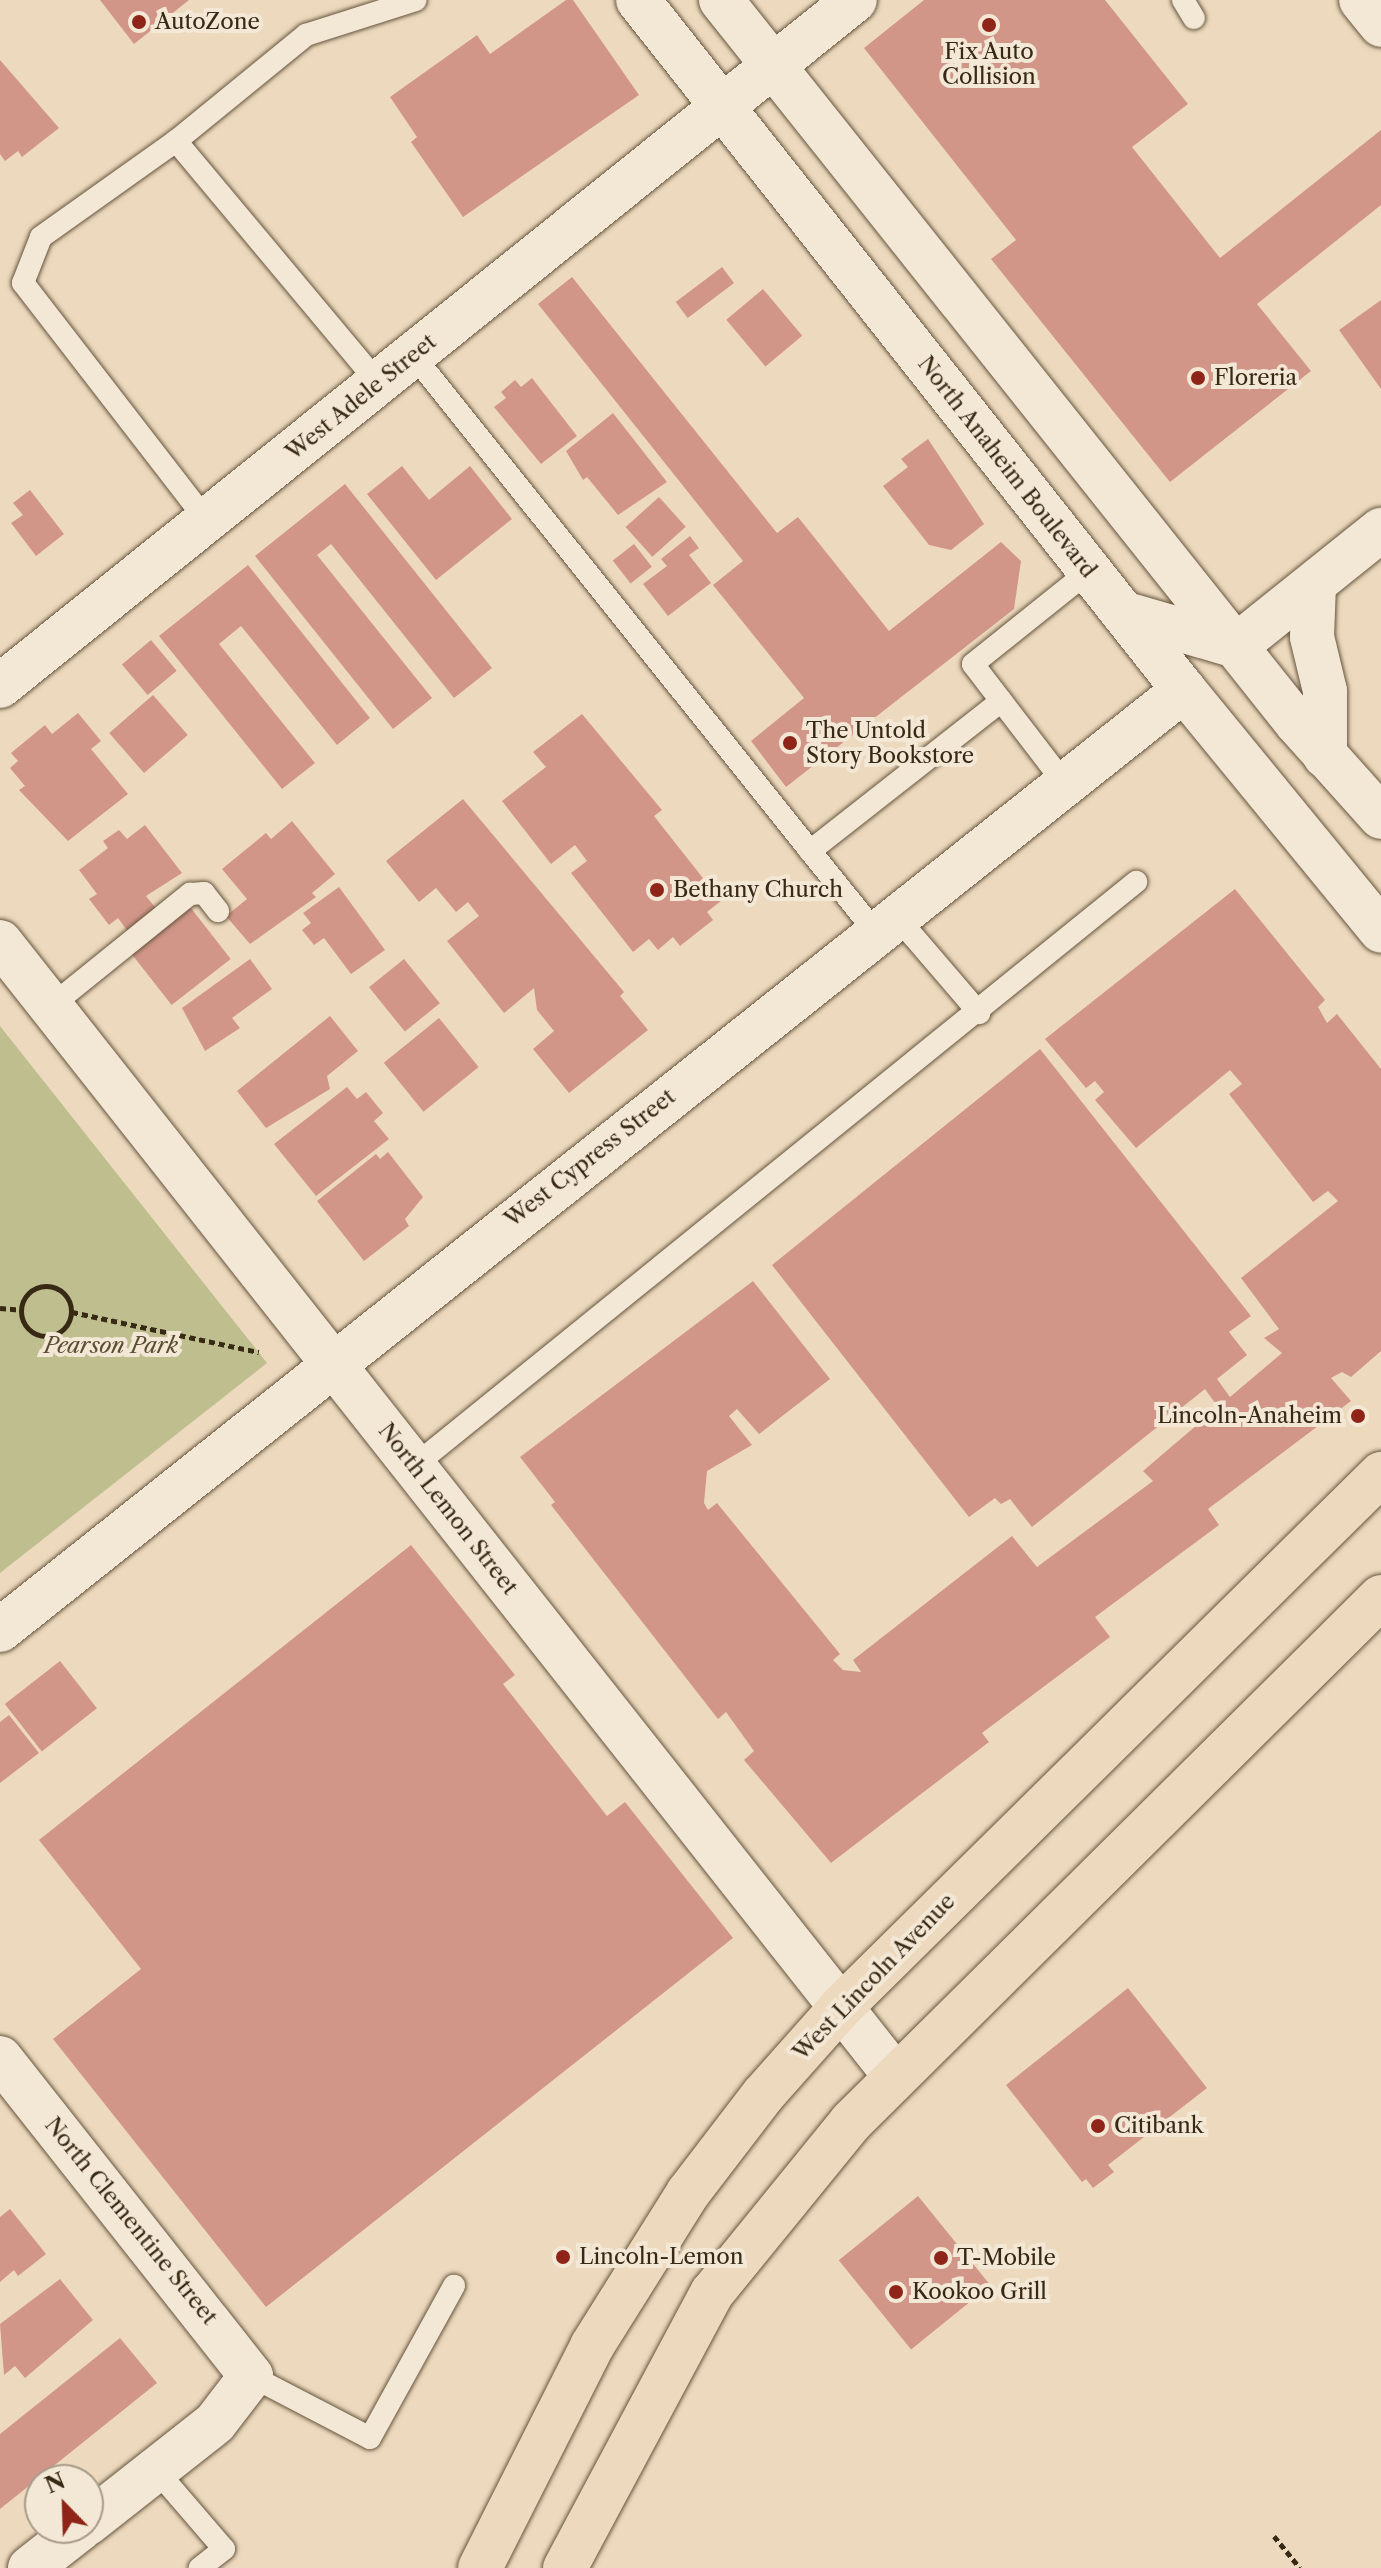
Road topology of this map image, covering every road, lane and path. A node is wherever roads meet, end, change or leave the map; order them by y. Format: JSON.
{"nodes":[{"id":1,"x":416,"y":0,"type":"edge"},
{"id":2,"x":638,"y":0,"type":"edge"},
{"id":3,"x":721,"y":0,"type":"edge"},
{"id":4,"x":855,"y":0,"type":"edge"},
{"id":5,"x":1361,"y":0,"type":"edge"},
{"id":6,"x":1381,"y":25,"type":"edge"},
{"id":7,"x":773,"y":66,"type":"junction"},
{"id":8,"x":722,"y":106,"type":"junction"},
{"id":9,"x":176,"y":141,"type":"junction"},
{"id":10,"x":413,"y":355,"type":"junction"},
{"id":11,"x":378,"y":383,"type":"junction"},
{"id":12,"x":207,"y":521,"type":"junction"},
{"id":13,"x":1381,"y":530,"type":"edge"},
{"id":14,"x":1089,"y":571,"type":"junction"},
{"id":15,"x":1314,"y":585,"type":"junction"},
{"id":16,"x":1123,"y":613,"type":"junction"},
{"id":17,"x":1236,"y":646,"type":"junction"},
{"id":18,"x":0,"y":686,"type":"edge"},
{"id":19,"x":1184,"y":690,"type":"junction"},
{"id":20,"x":1001,"y":701,"type":"junction"},
{"id":21,"x":1296,"y":722,"type":"junction"},
{"id":22,"x":1325,"y":756,"type":"junction"},
{"id":23,"x":1065,"y":784,"type":"junction"},
{"id":24,"x":1381,"y":817,"type":"edge"},
{"id":25,"x":810,"y":851,"type":"junction"},
{"id":26,"x":1136,"y":882,"type":"dead end"},
{"id":27,"x":218,"y":911,"type":"dead end"},
{"id":28,"x":886,"y":925,"type":"junction"},
{"id":29,"x":1381,"y":931,"type":"edge"},
{"id":30,"x":0,"y":942,"type":"edge"},
{"id":31,"x":51,"y":1006,"type":"junction"},
{"id":32,"x":979,"y":1013,"type":"junction"},
{"id":33,"x":0,"y":1308,"type":"edge"},
{"id":34,"x":21,"y":1310,"type":"junction"},
{"id":35,"x":72,"y":1312,"type":"junction"},
{"id":36,"x":259,"y":1352,"type":"dead end"},
{"id":37,"x":332,"y":1362,"type":"junction"},
{"id":38,"x":414,"y":1466,"type":"junction"},
{"id":39,"x":1381,"y":1474,"type":"edge"},
{"id":40,"x":1381,"y":1597,"type":"edge"},
{"id":41,"x":0,"y":1630,"type":"edge"},
{"id":42,"x":841,"y":2007,"type":"junction"},
{"id":43,"x":0,"y":2058,"type":"edge"},
{"id":44,"x":896,"y":2077,"type":"junction"},
{"id":45,"x":454,"y":2286,"type":"dead end"},
{"id":46,"x":248,"y":2382,"type":"junction"},
{"id":47,"x":156,"y":2470,"type":"junction"},
{"id":48,"x":104,"y":2511,"type":"edge"},
{"id":49,"x":1274,"y":2536,"type":"dead end"},
{"id":50,"x":61,"y":2544,"type":"edge"},
{"id":51,"x":30,"y":2568,"type":"edge"},
{"id":52,"x":200,"y":2568,"type":"edge"},
{"id":53,"x":480,"y":2568,"type":"edge"},
{"id":54,"x":565,"y":2568,"type":"edge"},
{"id":55,"x":1300,"y":2568,"type":"edge"}],
"edges":[{"from":1,"to":9,"type":"lane"},
{"from":2,"to":8,"type":"street","name":"North Anaheim Boulevard"},
{"from":3,"to":7,"type":"street"},
{"from":4,"to":7,"type":"street","name":"West Adele Street"},
{"from":5,"to":6,"type":"street"},
{"from":7,"to":8,"type":"street","name":"West Adele Street"},
{"from":7,"to":17,"type":"street"},
{"from":8,"to":10,"type":"street","name":"West Adele Street"},
{"from":8,"to":14,"type":"street","name":"North Anaheim Boulevard"},
{"from":9,"to":11,"type":"lane"},
{"from":9,"to":12,"type":"lane"},
{"from":10,"to":11,"type":"street","name":"West Adele Street"},
{"from":10,"to":25,"type":"lane"},
{"from":11,"to":12,"type":"street","name":"West Adele Street"},
{"from":12,"to":18,"type":"street","name":"West Adele Street"},
{"from":13,"to":15,"type":"street"},
{"from":14,"to":16,"type":"street","name":"North Anaheim Boulevard"},
{"from":14,"to":20,"type":"lane"},
{"from":15,"to":17,"type":"street"},
{"from":15,"to":22,"type":"street"},
{"from":16,"to":17,"type":"street"},
{"from":16,"to":19,"type":"street","name":"North Anaheim Boulevard"},
{"from":17,"to":21,"type":"street"},
{"from":19,"to":21,"type":"street"},
{"from":19,"to":23,"type":"street","name":"West Cypress Street"},
{"from":19,"to":29,"type":"street","name":"North Anaheim Boulevard"},
{"from":20,"to":23,"type":"lane"},
{"from":20,"to":25,"type":"lane"},
{"from":21,"to":22,"type":"street"},
{"from":22,"to":24,"type":"street"},
{"from":23,"to":28,"type":"street","name":"West Cypress Street"},
{"from":25,"to":28,"type":"lane"},
{"from":26,"to":32,"type":"lane"},
{"from":27,"to":31,"type":"lane"},
{"from":28,"to":32,"type":"lane"},
{"from":28,"to":37,"type":"street","name":"West Cypress Street"},
{"from":30,"to":31,"type":"street","name":"North Lemon Street"},
{"from":31,"to":37,"type":"street","name":"North Lemon Street"},
{"from":32,"to":38,"type":"lane"},
{"from":33,"to":34,"type":"path"},
{"from":34,"to":35,"type":"path"},
{"from":34,"to":35,"type":"path"},
{"from":35,"to":36,"type":"path"},
{"from":37,"to":38,"type":"street","name":"North Lemon Street"},
{"from":37,"to":41,"type":"street","name":"West Cypress Street"},
{"from":38,"to":42,"type":"street","name":"North Lemon Street"},
{"from":39,"to":42,"type":"main road","name":"West Lincoln Avenue"},
{"from":40,"to":44,"type":"main road"},
{"from":42,"to":44,"type":"street","name":"North Lemon Street"},
{"from":42,"to":53,"type":"main road","name":"West Lincoln Avenue"},
{"from":43,"to":46,"type":"street","name":"North Clementine Street"},
{"from":44,"to":54,"type":"main road"},
{"from":45,"to":46,"type":"lane"},
{"from":46,"to":47,"type":"street"},
{"from":47,"to":48,"type":"street"},
{"from":47,"to":52,"type":"lane"},
{"from":49,"to":55,"type":"path"},
{"from":50,"to":51,"type":"street"}]}
